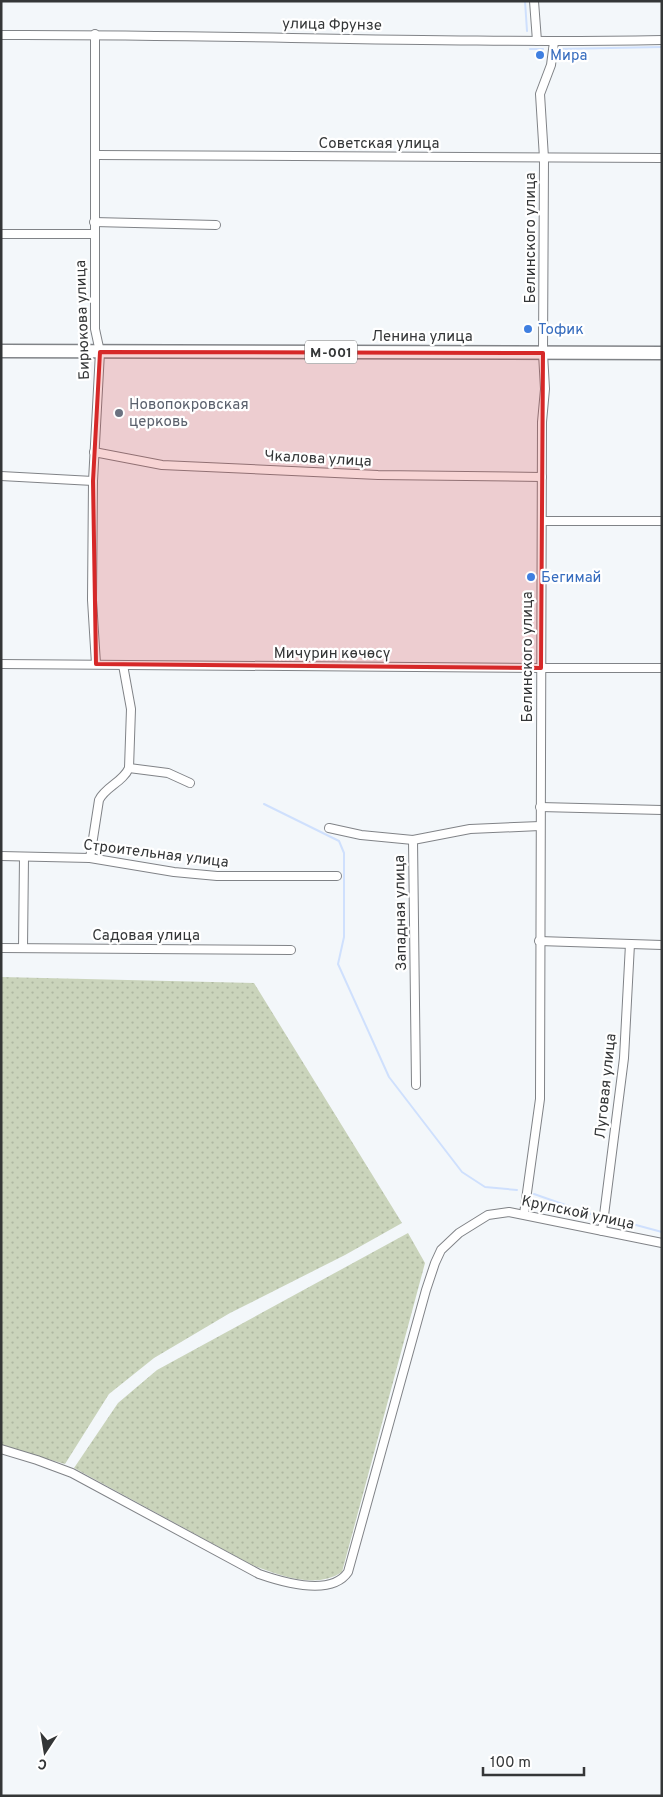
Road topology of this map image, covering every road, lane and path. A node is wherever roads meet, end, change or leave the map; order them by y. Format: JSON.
{"nodes":[{"id":1,"x":534,"y":1,"type":"edge"},
{"id":2,"x":95,"y":34,"type":"junction"},
{"id":3,"x":1,"y":35,"type":"edge"},
{"id":4,"x":662,"y":40,"type":"edge"},
{"id":5,"x":537,"y":41,"type":"junction"},
{"id":6,"x":554,"y":42,"type":"junction"},
{"id":7,"x":96,"y":154,"type":"junction"},
{"id":8,"x":544,"y":158,"type":"junction"},
{"id":9,"x":662,"y":158,"type":"edge"},
{"id":10,"x":94,"y":222,"type":"junction"},
{"id":11,"x":216,"y":225,"type":"dead end"},
{"id":12,"x":1,"y":234,"type":"edge"},
{"id":13,"x":94,"y":234,"type":"junction"},
{"id":14,"x":1,"y":351,"type":"edge"},
{"id":15,"x":100,"y":352,"type":"junction"},
{"id":16,"x":543,"y":353,"type":"junction"},
{"id":17,"x":662,"y":353,"type":"edge"},
{"id":18,"x":94,"y":452,"type":"junction"},
{"id":19,"x":1,"y":476,"type":"edge"},
{"id":20,"x":542,"y":477,"type":"junction"},
{"id":21,"x":93,"y":481,"type":"junction"},
{"id":22,"x":662,"y":520,"type":"edge"},
{"id":23,"x":542,"y":521,"type":"junction"},
{"id":24,"x":1,"y":664,"type":"edge"},
{"id":25,"x":96,"y":664,"type":"junction"},
{"id":26,"x":123,"y":666,"type":"junction"},
{"id":27,"x":541,"y":668,"type":"junction"},
{"id":28,"x":662,"y":668,"type":"edge"},
{"id":29,"x":129,"y":768,"type":"junction"},
{"id":30,"x":190,"y":783,"type":"dead end"},
{"id":31,"x":540,"y":807,"type":"junction"},
{"id":32,"x":662,"y":810,"type":"edge"},
{"id":33,"x":540,"y":826,"type":"junction"},
{"id":34,"x":329,"y":828,"type":"dead end"},
{"id":35,"x":412,"y":840,"type":"junction"},
{"id":36,"x":1,"y":856,"type":"edge"},
{"id":37,"x":24,"y":857,"type":"junction"},
{"id":38,"x":90,"y":858,"type":"junction"},
{"id":39,"x":337,"y":876,"type":"dead end"},
{"id":40,"x":539,"y":941,"type":"junction"},
{"id":41,"x":630,"y":944,"type":"junction"},
{"id":42,"x":662,"y":945,"type":"edge"},
{"id":43,"x":1,"y":948,"type":"edge"},
{"id":44,"x":23,"y":948,"type":"junction"},
{"id":45,"x":291,"y":950,"type":"dead end"},
{"id":46,"x":416,"y":1085,"type":"dead end"},
{"id":47,"x":524,"y":1214,"type":"junction"},
{"id":48,"x":602,"y":1231,"type":"junction"},
{"id":49,"x":662,"y":1243,"type":"edge"},
{"id":50,"x":1,"y":1449,"type":"edge"}],
"edges":[{"from":1,"to":5,"type":"street"},
{"from":2,"to":3,"type":"street","name":"улица Фрунзе"},
{"from":2,"to":5,"type":"street","name":"улица Фрунзе"},
{"from":2,"to":7,"type":"street","name":"Бирюкова улица"},
{"from":4,"to":6,"type":"street","name":"улица Фрунзе"},
{"from":5,"to":6,"type":"street","name":"улица Фрунзе"},
{"from":6,"to":8,"type":"street","name":"Белинского улица"},
{"from":7,"to":8,"type":"street","name":"Советская улица"},
{"from":7,"to":10,"type":"street","name":"Бирюкова улица"},
{"from":8,"to":9,"type":"street","name":"Советская улица"},
{"from":8,"to":16,"type":"street","name":"Белинского улица"},
{"from":10,"to":11,"type":"street"},
{"from":10,"to":13,"type":"street","name":"Бирюкова улица"},
{"from":12,"to":13,"type":"street"},
{"from":13,"to":15,"type":"street","name":"Бирюкова улица"},
{"from":14,"to":15,"type":"main road","name":"Ленина улица","number":"М-001"},
{"from":15,"to":16,"type":"main road","name":"Ленина улица","number":"М-001"},
{"from":15,"to":18,"type":"street","name":"Бирюкова улица"},
{"from":16,"to":17,"type":"main road","name":"Ленина улица","number":"М-001"},
{"from":16,"to":20,"type":"street","name":"Белинского улица"},
{"from":18,"to":20,"type":"street","name":"Чкалова улица"},
{"from":18,"to":21,"type":"street","name":"Бирюкова улица"},
{"from":19,"to":21,"type":"street"},
{"from":20,"to":23,"type":"street","name":"Белинского улица"},
{"from":21,"to":25,"type":"street","name":"Бирюкова улица"},
{"from":22,"to":23,"type":"street"},
{"from":23,"to":27,"type":"street","name":"Белинского улица"},
{"from":24,"to":25,"type":"street","name":"Мичурин көчөсү"},
{"from":25,"to":26,"type":"street","name":"Мичурин көчөсү"},
{"from":26,"to":27,"type":"street","name":"Мичурин көчөсү"},
{"from":26,"to":29,"type":"street"},
{"from":27,"to":28,"type":"street","name":"Мичурин көчөсү"},
{"from":27,"to":31,"type":"street","name":"Белинского улица"},
{"from":29,"to":30,"type":"street"},
{"from":29,"to":38,"type":"street"},
{"from":31,"to":32,"type":"street"},
{"from":31,"to":33,"type":"street","name":"Белинского улица"},
{"from":33,"to":35,"type":"street","name":"Западная улица"},
{"from":33,"to":40,"type":"street","name":"Белинского улица"},
{"from":34,"to":35,"type":"street"},
{"from":35,"to":46,"type":"street","name":"Западная улица"},
{"from":36,"to":37,"type":"street","name":"Строительная улица"},
{"from":37,"to":38,"type":"street","name":"Строительная улица"},
{"from":37,"to":44,"type":"street"},
{"from":38,"to":39,"type":"street","name":"Строительная улица"},
{"from":40,"to":41,"type":"street"},
{"from":40,"to":47,"type":"street","name":"Белинского улица"},
{"from":41,"to":42,"type":"street"},
{"from":41,"to":48,"type":"street","name":"Луговая улица"},
{"from":43,"to":44,"type":"street","name":"Садовая улица"},
{"from":44,"to":45,"type":"street","name":"Садовая улица"},
{"from":47,"to":48,"type":"street","name":"Крупской улица"},
{"from":47,"to":50,"type":"street","name":"Крупской улица"},
{"from":48,"to":49,"type":"street","name":"Крупской улица"}]}
